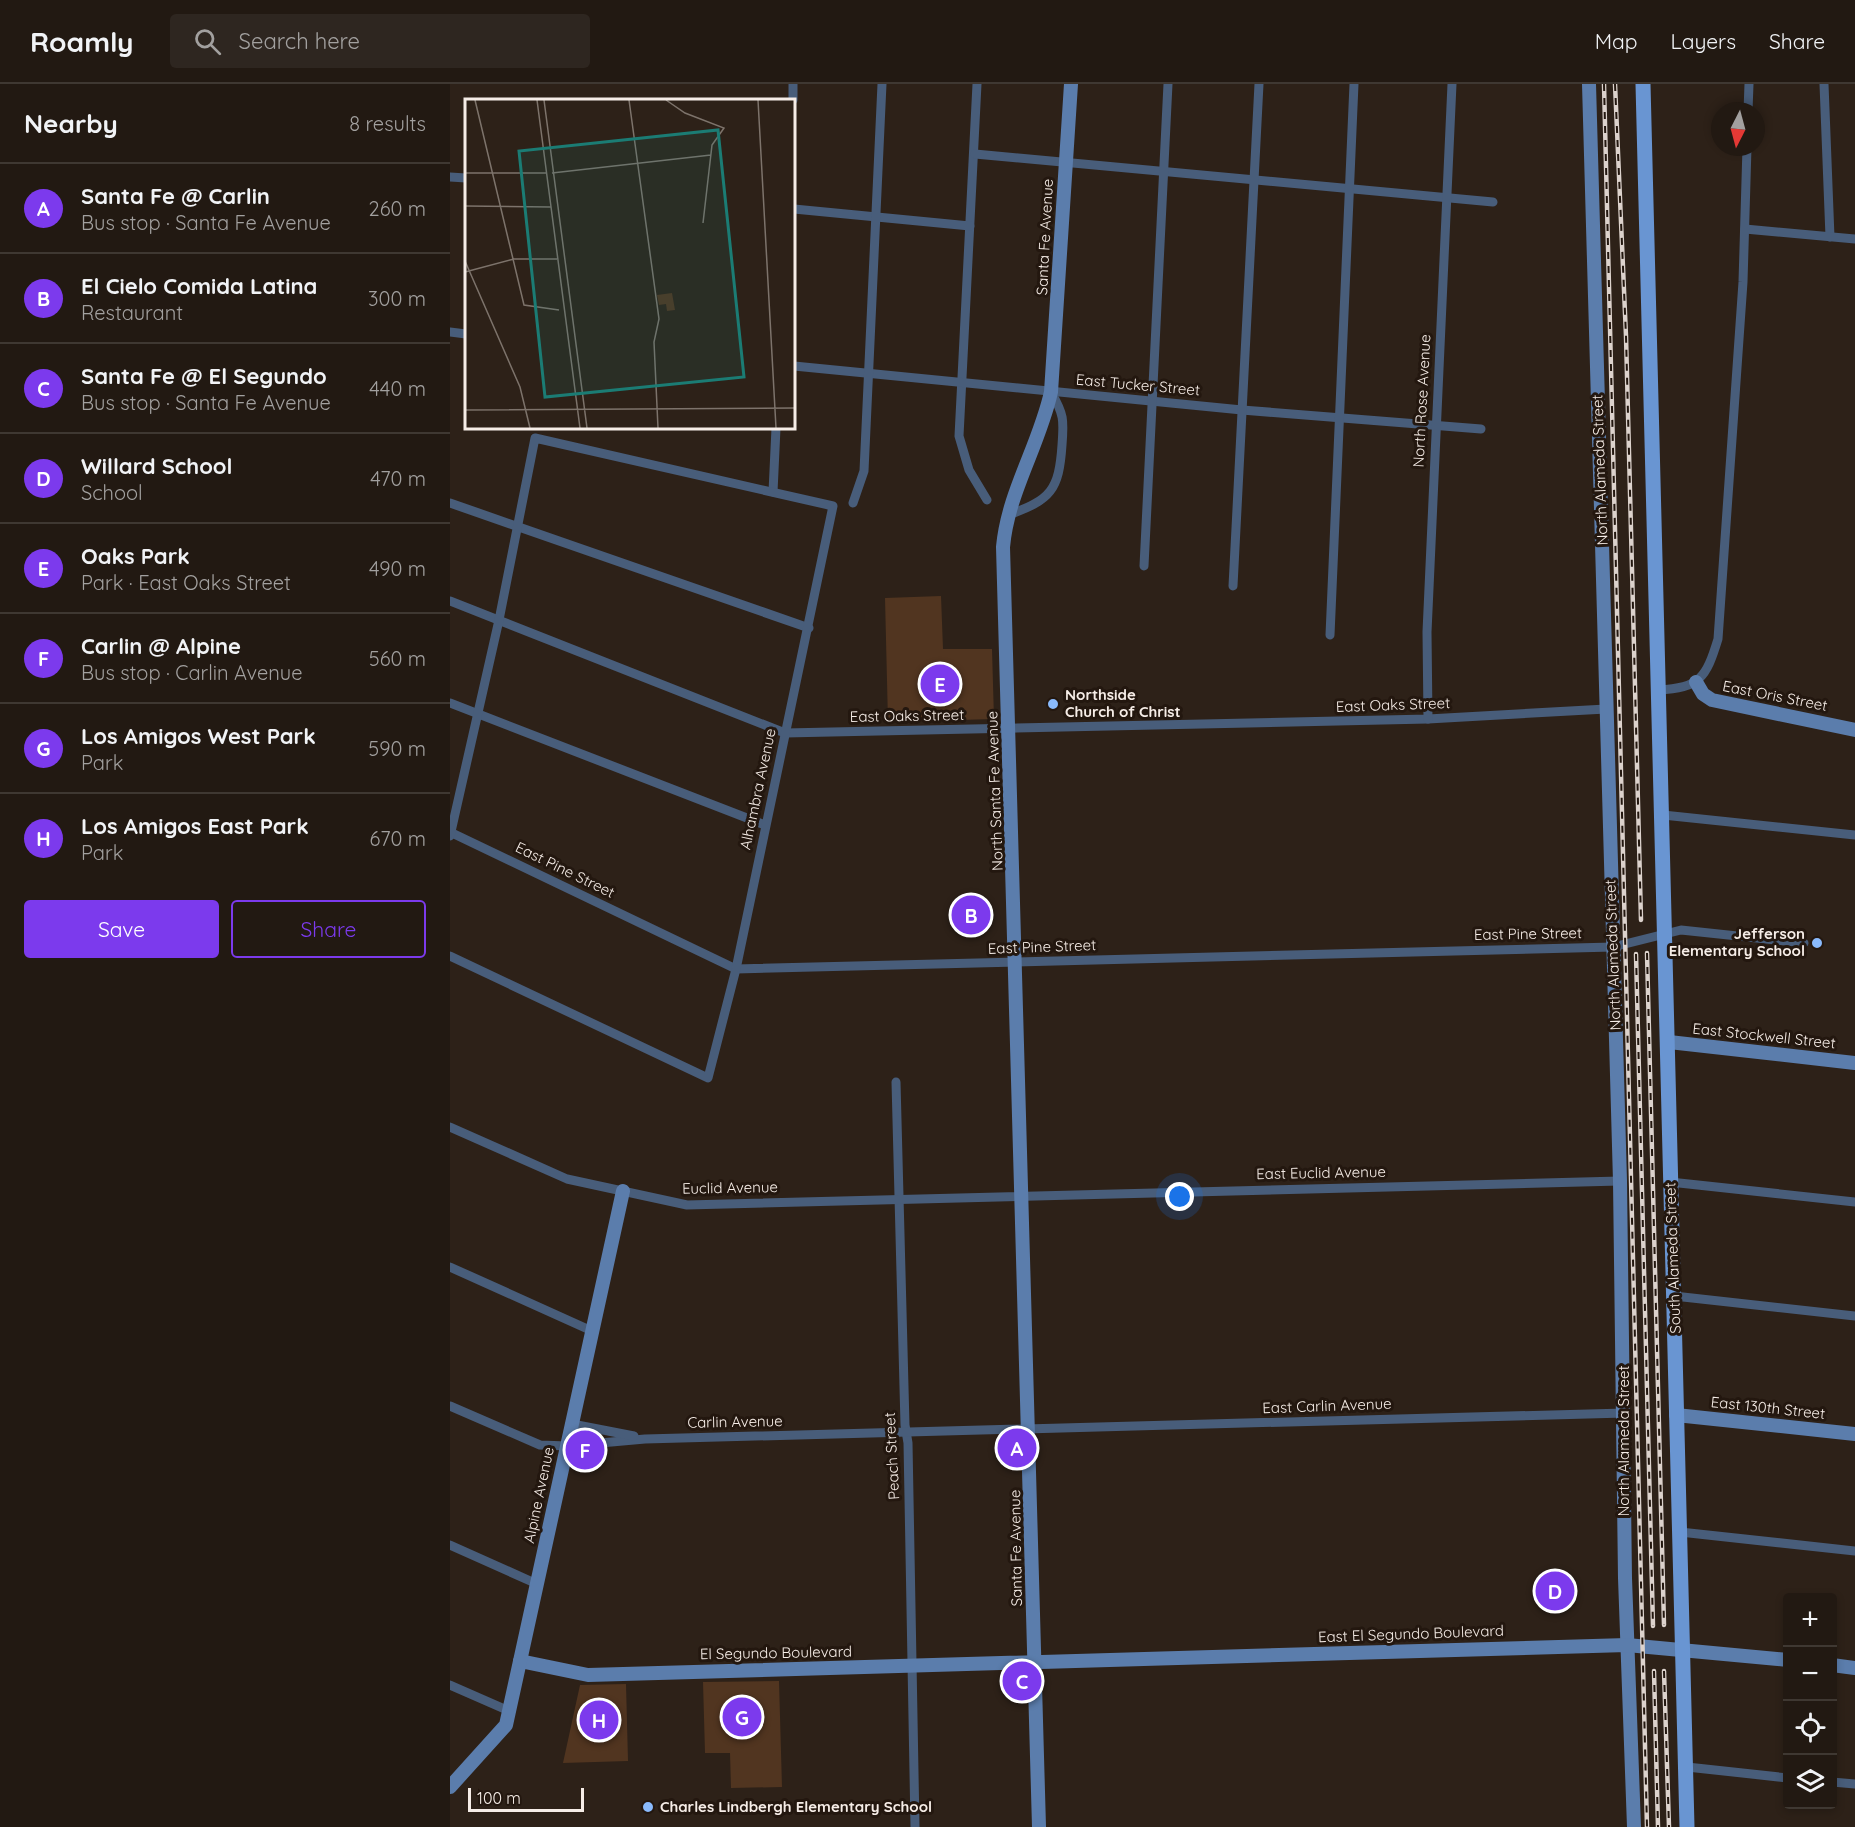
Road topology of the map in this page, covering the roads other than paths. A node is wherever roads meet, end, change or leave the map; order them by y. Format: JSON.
{"nodes":[{"id":1,"x":794,"y":84,"type":"edge"},
{"id":2,"x":882,"y":84,"type":"edge"},
{"id":3,"x":977,"y":84,"type":"edge"},
{"id":4,"x":1071,"y":84,"type":"edge"},
{"id":5,"x":1168,"y":84,"type":"edge"},
{"id":6,"x":1258,"y":84,"type":"edge"},
{"id":7,"x":1354,"y":84,"type":"edge"},
{"id":8,"x":1452,"y":84,"type":"edge"},
{"id":9,"x":1589,"y":84,"type":"edge"},
{"id":10,"x":1643,"y":84,"type":"edge"},
{"id":11,"x":1749,"y":84,"type":"edge"},
{"id":12,"x":1824,"y":84,"type":"edge"},
{"id":13,"x":793,"y":99,"type":"edge"},
{"id":14,"x":1748,"y":102,"type":"edge"},
{"id":15,"x":975,"y":154,"type":"junction"},
{"id":16,"x":1747,"y":156,"type":"edge"},
{"id":17,"x":1065,"y":161,"type":"junction"},
{"id":18,"x":1164,"y":172,"type":"junction"},
{"id":19,"x":450,"y":177,"type":"edge"},
{"id":20,"x":465,"y":178,"type":"edge"},
{"id":21,"x":1254,"y":179,"type":"junction"},
{"id":22,"x":1350,"y":188,"type":"junction"},
{"id":23,"x":1446,"y":199,"type":"junction"},
{"id":24,"x":1493,"y":202,"type":"dead end"},
{"id":25,"x":795,"y":209,"type":"edge"},
{"id":26,"x":877,"y":218,"type":"junction"},
{"id":27,"x":970,"y":226,"type":"junction"},
{"id":28,"x":1745,"y":230,"type":"junction"},
{"id":29,"x":1830,"y":237,"type":"junction"},
{"id":30,"x":1855,"y":240,"type":"edge"},
{"id":31,"x":450,"y":332,"type":"edge"},
{"id":32,"x":465,"y":334,"type":"edge"},
{"id":33,"x":795,"y":366,"type":"edge"},
{"id":34,"x":870,"y":372,"type":"junction"},
{"id":35,"x":960,"y":383,"type":"junction"},
{"id":36,"x":1052,"y":392,"type":"junction"},
{"id":37,"x":1151,"y":400,"type":"junction"},
{"id":38,"x":1242,"y":410,"type":"junction"},
{"id":39,"x":1338,"y":419,"type":"junction"},
{"id":40,"x":1436,"y":427,"type":"junction"},
{"id":41,"x":776,"y":429,"type":"edge"},
{"id":42,"x":1481,"y":429,"type":"dead end"},
{"id":43,"x":773,"y":492,"type":"junction"},
{"id":44,"x":987,"y":500,"type":"dead end"},
{"id":45,"x":450,"y":503,"type":"edge"},
{"id":46,"x":853,"y":503,"type":"dead end"},
{"id":47,"x":1008,"y":515,"type":"junction"},
{"id":48,"x":517,"y":527,"type":"junction"},
{"id":49,"x":1144,"y":566,"type":"dead end"},
{"id":50,"x":1233,"y":586,"type":"dead end"},
{"id":51,"x":450,"y":601,"type":"edge"},
{"id":52,"x":499,"y":620,"type":"junction"},
{"id":53,"x":808,"y":628,"type":"junction"},
{"id":54,"x":1330,"y":635,"type":"dead end"},
{"id":55,"x":1696,"y":682,"type":"junction"},
{"id":56,"x":1658,"y":690,"type":"junction"},
{"id":57,"x":450,"y":703,"type":"edge"},
{"id":58,"x":1606,"y":709,"type":"junction"},
{"id":59,"x":479,"y":714,"type":"junction"},
{"id":60,"x":1428,"y":719,"type":"junction"},
{"id":61,"x":1010,"y":729,"type":"junction"},
{"id":62,"x":1855,"y":730,"type":"edge"},
{"id":63,"x":785,"y":733,"type":"junction"},
{"id":64,"x":1663,"y":815,"type":"junction"},
{"id":65,"x":765,"y":825,"type":"junction"},
{"id":66,"x":450,"y":833,"type":"edge"},
{"id":67,"x":1855,"y":834,"type":"edge"},
{"id":68,"x":1665,"y":932,"type":"junction"},
{"id":69,"x":1803,"y":943,"type":"dead end"},
{"id":70,"x":1613,"y":946,"type":"junction"},
{"id":71,"x":450,"y":956,"type":"edge"},
{"id":72,"x":1016,"y":963,"type":"junction"},
{"id":73,"x":736,"y":969,"type":"junction"},
{"id":74,"x":1669,"y":1042,"type":"junction"},
{"id":75,"x":1855,"y":1063,"type":"edge"},
{"id":76,"x":896,"y":1082,"type":"dead end"},
{"id":77,"x":450,"y":1127,"type":"edge"},
{"id":78,"x":1620,"y":1180,"type":"junction"},
{"id":79,"x":1670,"y":1182,"type":"junction"},
{"id":80,"x":623,"y":1191,"type":"junction"},
{"id":81,"x":1023,"y":1196,"type":"junction"},
{"id":82,"x":900,"y":1199,"type":"junction"},
{"id":83,"x":1855,"y":1202,"type":"edge"},
{"id":84,"x":450,"y":1267,"type":"edge"},
{"id":85,"x":1674,"y":1296,"type":"junction"},
{"id":86,"x":1855,"y":1316,"type":"edge"},
{"id":87,"x":592,"y":1331,"type":"junction"},
{"id":88,"x":450,"y":1406,"type":"edge"},
{"id":89,"x":1625,"y":1413,"type":"junction"},
{"id":90,"x":1676,"y":1415,"type":"junction"},
{"id":91,"x":572,"y":1424,"type":"junction"},
{"id":92,"x":1029,"y":1430,"type":"junction"},
{"id":93,"x":906,"y":1432,"type":"junction"},
{"id":94,"x":1855,"y":1434,"type":"edge"},
{"id":95,"x":645,"y":1439,"type":"junction"},
{"id":96,"x":567,"y":1446,"type":"junction"},
{"id":97,"x":1680,"y":1532,"type":"junction"},
{"id":98,"x":450,"y":1545,"type":"edge"},
{"id":99,"x":1855,"y":1551,"type":"edge"},
{"id":100,"x":537,"y":1584,"type":"junction"},
{"id":101,"x":1627,"y":1645,"type":"junction"},
{"id":102,"x":1683,"y":1649,"type":"junction"},
{"id":103,"x":1783,"y":1659,"type":"edge"},
{"id":104,"x":520,"y":1661,"type":"junction"},
{"id":105,"x":1035,"y":1663,"type":"junction"},
{"id":106,"x":911,"y":1666,"type":"junction"},
{"id":107,"x":1837,"y":1666,"type":"edge"},
{"id":108,"x":1855,"y":1668,"type":"edge"},
{"id":109,"x":450,"y":1685,"type":"edge"},
{"id":110,"x":509,"y":1711,"type":"junction"},
{"id":111,"x":1687,"y":1767,"type":"junction"},
{"id":112,"x":1783,"y":1777,"type":"edge"},
{"id":113,"x":1837,"y":1782,"type":"edge"},
{"id":114,"x":1855,"y":1784,"type":"edge"},
{"id":115,"x":450,"y":1786,"type":"edge"},
{"id":116,"x":915,"y":1827,"type":"edge"},
{"id":117,"x":1039,"y":1827,"type":"edge"},
{"id":118,"x":1634,"y":1827,"type":"edge"},
{"id":119,"x":1687,"y":1827,"type":"edge"}],
"edges":[{"from":1,"to":13,"type":"street"},
{"from":2,"to":26,"type":"street"},
{"from":3,"to":15,"type":"street"},
{"from":4,"to":17,"type":"street","name":"Santa Fe Avenue"},
{"from":5,"to":18,"type":"street"},
{"from":6,"to":21,"type":"street"},
{"from":7,"to":22,"type":"street"},
{"from":8,"to":23,"type":"street","name":"North Rose Avenue"},
{"from":9,"to":58,"type":"street","name":"North Alameda Street"},
{"from":10,"to":56,"type":"main road"},
{"from":11,"to":14,"type":"street"},
{"from":12,"to":29,"type":"street"},
{"from":15,"to":17,"type":"street"},
{"from":15,"to":27,"type":"street"},
{"from":16,"to":28,"type":"street"},
{"from":17,"to":18,"type":"street"},
{"from":17,"to":36,"type":"street","name":"Santa Fe Avenue"},
{"from":18,"to":21,"type":"street"},
{"from":18,"to":37,"type":"street"},
{"from":19,"to":20,"type":"street"},
{"from":21,"to":22,"type":"street"},
{"from":21,"to":38,"type":"street"},
{"from":22,"to":23,"type":"street"},
{"from":22,"to":39,"type":"street"},
{"from":23,"to":24,"type":"street"},
{"from":23,"to":40,"type":"street","name":"North Rose Avenue"},
{"from":25,"to":26,"type":"street"},
{"from":26,"to":27,"type":"street"},
{"from":26,"to":34,"type":"street"},
{"from":27,"to":35,"type":"street"},
{"from":28,"to":29,"type":"street"},
{"from":28,"to":55,"type":"street"},
{"from":29,"to":30,"type":"street"},
{"from":31,"to":32,"type":"street"},
{"from":33,"to":34,"type":"street","name":"East Tucker Street"},
{"from":34,"to":35,"type":"street","name":"East Tucker Street"},
{"from":34,"to":46,"type":"street"},
{"from":35,"to":36,"type":"street","name":"East Tucker Street"},
{"from":35,"to":44,"type":"street"},
{"from":36,"to":37,"type":"street","name":"East Tucker Street"},
{"from":36,"to":47,"type":"street","name":"North Santa Fe Avenue"},
{"from":36,"to":47,"type":"street"},
{"from":37,"to":38,"type":"street","name":"East Tucker Street"},
{"from":37,"to":49,"type":"street"},
{"from":38,"to":39,"type":"street","name":"East Tucker Street"},
{"from":38,"to":50,"type":"street"},
{"from":39,"to":40,"type":"street","name":"East Tucker Street"},
{"from":39,"to":54,"type":"street"},
{"from":40,"to":42,"type":"street","name":"East Tucker Street"},
{"from":40,"to":60,"type":"street","name":"North Rose Avenue"},
{"from":41,"to":43,"type":"street"},
{"from":43,"to":48,"type":"street"},
{"from":43,"to":53,"type":"street","name":"Alhambra Avenue"},
{"from":45,"to":48,"type":"street"},
{"from":47,"to":61,"type":"street","name":"North Santa Fe Avenue"},
{"from":48,"to":52,"type":"street"},
{"from":48,"to":53,"type":"street"},
{"from":51,"to":52,"type":"street","name":"East Oaks Street"},
{"from":52,"to":59,"type":"street"},
{"from":52,"to":63,"type":"street","name":"East Oaks Street"},
{"from":53,"to":63,"type":"street","name":"Alhambra Avenue"},
{"from":55,"to":56,"type":"street"},
{"from":55,"to":62,"type":"street","name":"East Oris Street"},
{"from":56,"to":64,"type":"main road","name":"South Alameda Street"},
{"from":57,"to":59,"type":"street"},
{"from":58,"to":60,"type":"street","name":"East Oaks Street"},
{"from":58,"to":70,"type":"street","name":"North Alameda Street"},
{"from":59,"to":65,"type":"street"},
{"from":59,"to":66,"type":"street"},
{"from":60,"to":61,"type":"street","name":"East Oaks Street"},
{"from":61,"to":63,"type":"street","name":"East Oaks Street"},
{"from":61,"to":72,"type":"street","name":"North Santa Fe Avenue"},
{"from":63,"to":65,"type":"street","name":"Alhambra Avenue"},
{"from":64,"to":67,"type":"street"},
{"from":64,"to":68,"type":"main road","name":"South Alameda Street"},
{"from":65,"to":73,"type":"street","name":"Alhambra Avenue"},
{"from":66,"to":73,"type":"street","name":"East Pine Street"},
{"from":68,"to":69,"type":"street","name":"East Pine Street"},
{"from":68,"to":70,"type":"street","name":"East Pine Street"},
{"from":68,"to":74,"type":"main road","name":"South Alameda Street"},
{"from":70,"to":72,"type":"street","name":"East Pine Street"},
{"from":70,"to":78,"type":"street","name":"North Alameda Street"},
{"from":71,"to":73,"type":"street","name":"Alhambra Avenue"},
{"from":72,"to":73,"type":"street","name":"East Pine Street"},
{"from":72,"to":81,"type":"street","name":"North Santa Fe Avenue"},
{"from":74,"to":75,"type":"street","name":"East Stockwell Street"},
{"from":74,"to":79,"type":"main road","name":"South Alameda Street"},
{"from":76,"to":82,"type":"street","name":"Peach Street"},
{"from":77,"to":80,"type":"street","name":"Euclid Avenue"},
{"from":78,"to":81,"type":"street","name":"East Euclid Avenue"},
{"from":78,"to":89,"type":"street","name":"North Alameda Street"},
{"from":79,"to":83,"type":"street"},
{"from":79,"to":85,"type":"main road","name":"South Alameda Street"},
{"from":80,"to":82,"type":"street","name":"Euclid Avenue"},
{"from":80,"to":87,"type":"street","name":"Alpine Avenue"},
{"from":81,"to":82,"type":"street","name":"Euclid Avenue"},
{"from":81,"to":92,"type":"street","name":"Santa Fe Avenue"},
{"from":82,"to":93,"type":"street","name":"Peach Street"},
{"from":84,"to":87,"type":"street"},
{"from":85,"to":86,"type":"street"},
{"from":85,"to":90,"type":"main road","name":"South Alameda Street"},
{"from":87,"to":91,"type":"street","name":"Alpine Avenue"},
{"from":88,"to":96,"type":"street","name":"Carlin Avenue"},
{"from":89,"to":92,"type":"street","name":"East Carlin Avenue"},
{"from":89,"to":101,"type":"street","name":"North Alameda Street"},
{"from":90,"to":94,"type":"street","name":"East 130th Street"},
{"from":90,"to":97,"type":"main road","name":"South Alameda Street"},
{"from":91,"to":95,"type":"street"},
{"from":91,"to":96,"type":"street","name":"Alpine Avenue"},
{"from":92,"to":93,"type":"street","name":"Carlin Avenue"},
{"from":92,"to":105,"type":"street","name":"Santa Fe Avenue"},
{"from":93,"to":95,"type":"street","name":"Carlin Avenue"},
{"from":93,"to":106,"type":"street","name":"Peach Street"},
{"from":95,"to":96,"type":"street","name":"Carlin Avenue"},
{"from":96,"to":100,"type":"street","name":"Alpine Avenue"},
{"from":97,"to":99,"type":"street"},
{"from":97,"to":102,"type":"main road","name":"South Alameda Street"},
{"from":98,"to":100,"type":"street"},
{"from":100,"to":104,"type":"street","name":"Alpine Avenue"},
{"from":101,"to":102,"type":"street","name":"East El Segundo Boulevard"},
{"from":101,"to":105,"type":"street","name":"East El Segundo Boulevard"},
{"from":101,"to":118,"type":"street","name":"North Alameda Street"},
{"from":102,"to":103,"type":"street","name":"East El Segundo Boulevard"},
{"from":102,"to":111,"type":"main road","name":"South Alameda Street"},
{"from":104,"to":106,"type":"street","name":"El Segundo Boulevard"},
{"from":104,"to":110,"type":"street","name":"Alpine Avenue"},
{"from":105,"to":106,"type":"street","name":"El Segundo Boulevard"},
{"from":105,"to":117,"type":"street","name":"Santa Fe Avenue"},
{"from":106,"to":116,"type":"street","name":"Peach Street"},
{"from":107,"to":108,"type":"street"},
{"from":109,"to":110,"type":"street"},
{"from":110,"to":115,"type":"street","name":"Alpine Avenue"},
{"from":111,"to":112,"type":"street"},
{"from":111,"to":119,"type":"main road","name":"South Alameda Street"},
{"from":113,"to":114,"type":"street"}]}
